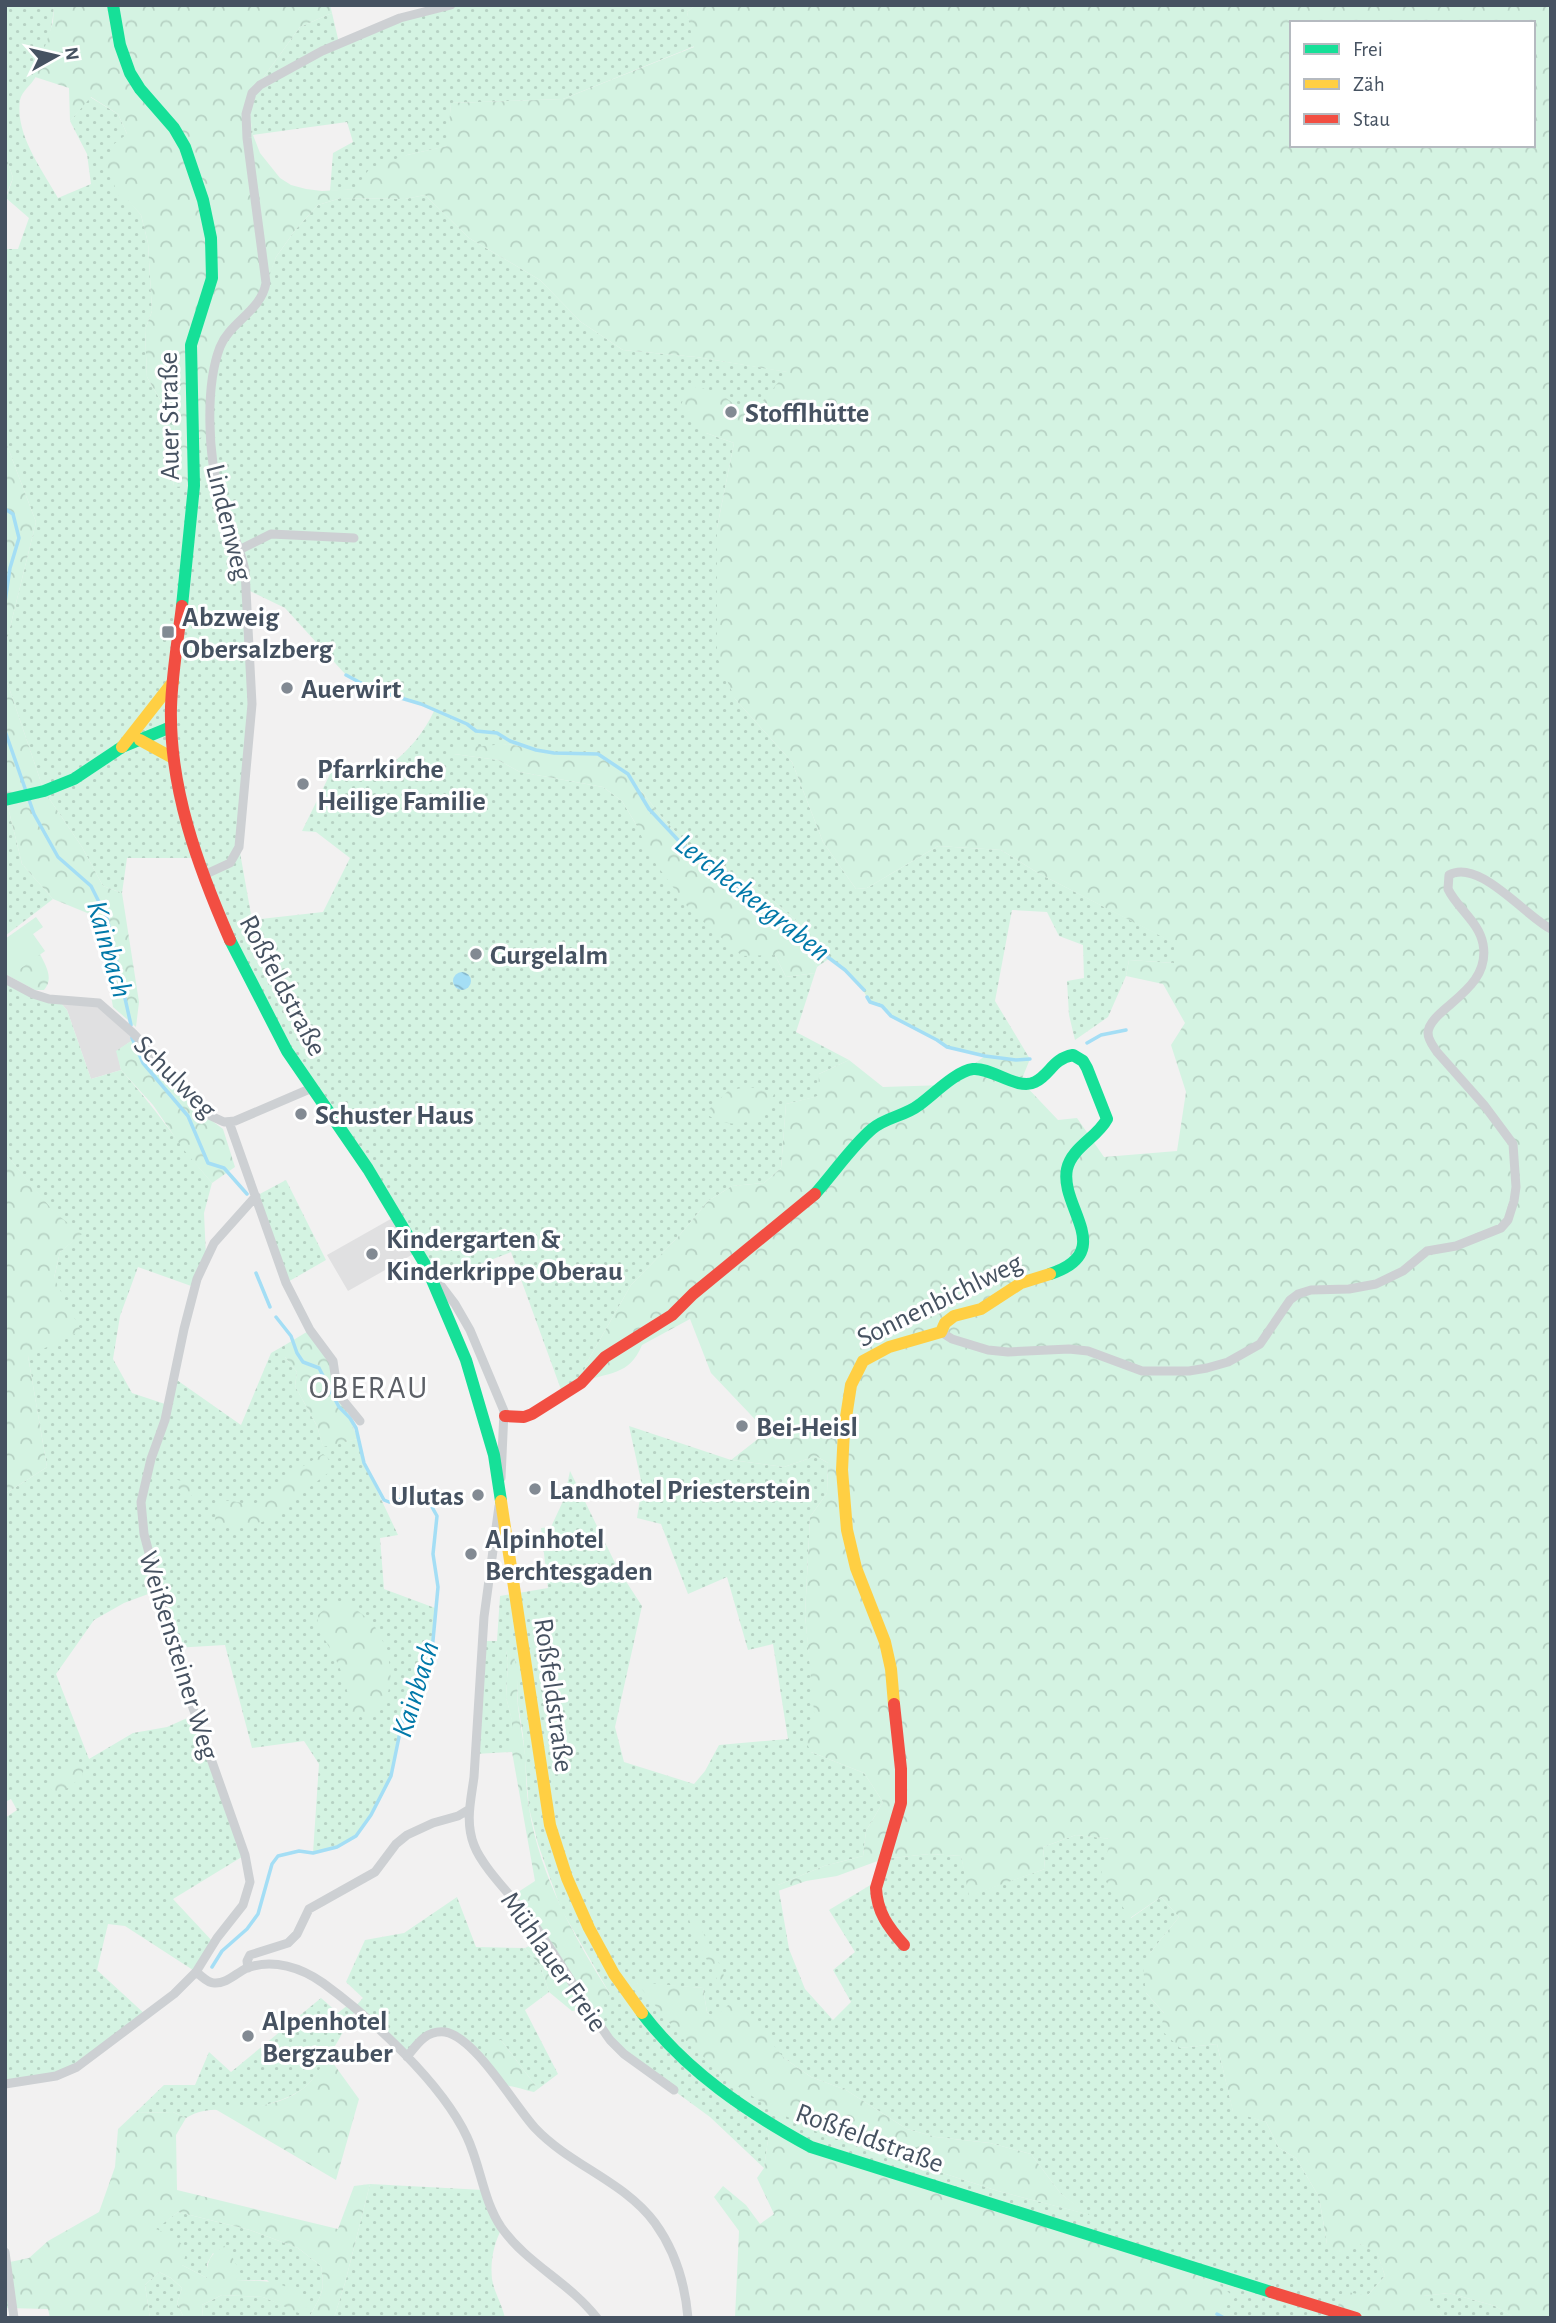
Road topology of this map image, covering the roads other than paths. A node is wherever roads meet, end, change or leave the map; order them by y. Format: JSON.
{"nodes":[{"id":1,"x":113,"y":5,"type":"edge"},
{"id":2,"x":451,"y":5,"type":"edge"},
{"id":3,"x":354,"y":538,"type":"dead end"},
{"id":4,"x":241,"y":549,"type":"junction"},
{"id":5,"x":173,"y":682,"type":"junction"},
{"id":6,"x":143,"y":720,"type":"junction"},
{"id":7,"x":171,"y":727,"type":"junction"},
{"id":8,"x":140,"y":740,"type":"junction"},
{"id":9,"x":122,"y":747,"type":"junction"},
{"id":10,"x":173,"y":758,"type":"junction"},
{"id":11,"x":6,"y":800,"type":"edge"},
{"id":12,"x":204,"y":875,"type":"junction"},
{"id":13,"x":1551,"y":929,"type":"edge"},
{"id":14,"x":5,"y":979,"type":"edge"},
{"id":15,"x":312,"y":1088,"type":"junction"},
{"id":16,"x":229,"y":1122,"type":"junction"},
{"id":17,"x":256,"y":1196,"type":"junction"},
{"id":18,"x":426,"y":1266,"type":"junction"},
{"id":19,"x":941,"y":1332,"type":"junction"},
{"id":20,"x":505,"y":1416,"type":"junction"},
{"id":21,"x":360,"y":1422,"type":"dead end"},
{"id":22,"x":500,"y":1496,"type":"junction"},
{"id":23,"x":468,"y":1810,"type":"junction"},
{"id":24,"x":904,"y":1945,"type":"dead end"},
{"id":25,"x":248,"y":1968,"type":"junction"},
{"id":26,"x":196,"y":1972,"type":"junction"},
{"id":27,"x":407,"y":2057,"type":"junction"},
{"id":28,"x":5,"y":2084,"type":"edge"},
{"id":29,"x":674,"y":2090,"type":"dead end"},
{"id":30,"x":5,"y":2252,"type":"edge"},
{"id":31,"x":14,"y":2318,"type":"edge"},
{"id":32,"x":597,"y":2318,"type":"edge"},
{"id":33,"x":688,"y":2318,"type":"edge"},
{"id":34,"x":1356,"y":2318,"type":"edge"}],
"edges":[{"from":1,"to":5,"type":"main road","name":"Auer Straße"},
{"from":2,"to":4,"type":"street","name":"Lindenweg"},
{"from":3,"to":4,"type":"street"},
{"from":4,"to":12,"type":"street","name":"Lindenweg"},
{"from":5,"to":6,"type":"main road"},
{"from":5,"to":7,"type":"main road","name":"Auer Straße"},
{"from":6,"to":7,"type":"main road"},
{"from":6,"to":9,"type":"main road"},
{"from":7,"to":8,"type":"main road"},
{"from":7,"to":10,"type":"main road","name":"Roßfeldstraße"},
{"from":8,"to":9,"type":"main road"},
{"from":8,"to":10,"type":"main road"},
{"from":9,"to":11,"type":"main road"},
{"from":10,"to":12,"type":"main road","name":"Roßfeldstraße"},
{"from":12,"to":15,"type":"main road","name":"Roßfeldstraße"},
{"from":13,"to":19,"type":"street"},
{"from":14,"to":16,"type":"street","name":"Schulweg"},
{"from":15,"to":16,"type":"street","name":"Schulweg"},
{"from":15,"to":18,"type":"main road","name":"Roßfeldstraße"},
{"from":16,"to":17,"type":"street"},
{"from":17,"to":21,"type":"street"},
{"from":17,"to":26,"type":"street","name":"Weißensteiner Weg"},
{"from":18,"to":20,"type":"street","name":"Roßfeldstraße"},
{"from":18,"to":22,"type":"main road","name":"Roßfeldstraße"},
{"from":19,"to":20,"type":"main road","name":"Sonnenbichlweg"},
{"from":19,"to":24,"type":"main road","name":"Sonnenbichlweg"},
{"from":20,"to":22,"type":"street","name":"Roßfeldstraße"},
{"from":22,"to":23,"type":"street","name":"Mühlauer Freie"},
{"from":22,"to":34,"type":"main road","name":"Roßfeldstraße"},
{"from":23,"to":25,"type":"street"},
{"from":23,"to":29,"type":"street","name":"Mühlauer Freie"},
{"from":25,"to":26,"type":"street"},
{"from":25,"to":27,"type":"street"},
{"from":26,"to":28,"type":"street","name":"Weißensteiner Weg"},
{"from":27,"to":32,"type":"street"},
{"from":27,"to":33,"type":"street"},
{"from":30,"to":31,"type":"street"}]}
